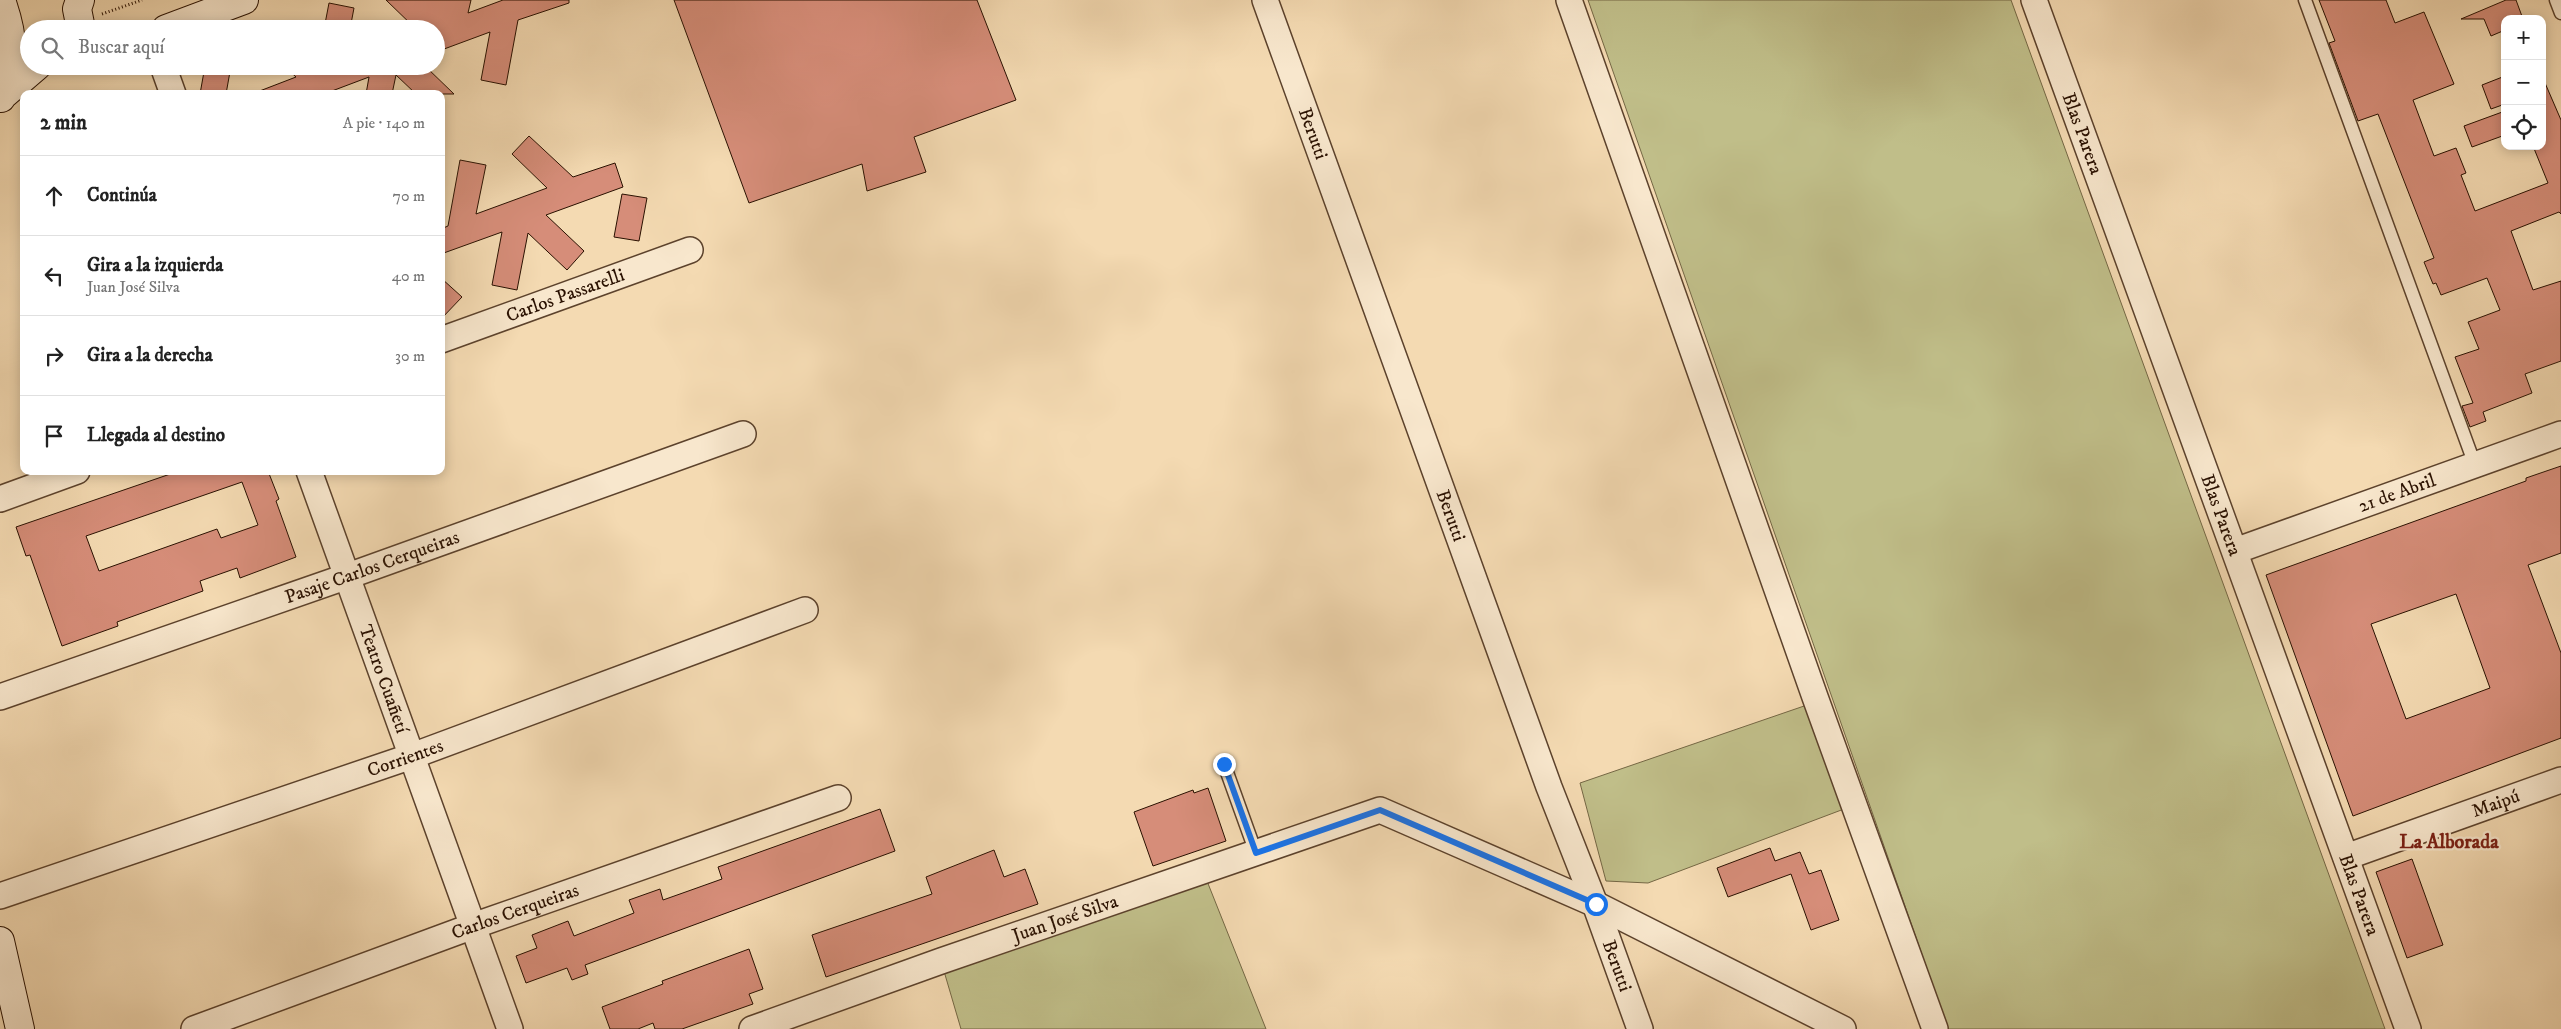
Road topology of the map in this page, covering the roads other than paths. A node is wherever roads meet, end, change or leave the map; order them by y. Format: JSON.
{"nodes":[{"id":1,"x":1,"y":0,"type":"edge"},
{"id":2,"x":80,"y":0,"type":"edge"},
{"id":3,"x":244,"y":0,"type":"edge"},
{"id":4,"x":1265,"y":0,"type":"edge"},
{"id":5,"x":1569,"y":0,"type":"edge"},
{"id":6,"x":2034,"y":0,"type":"edge"},
{"id":7,"x":2305,"y":0,"type":"edge"},
{"id":8,"x":2556,"y":0,"type":"edge"},
{"id":9,"x":2561,"y":13,"type":"edge"},
{"id":10,"x":79,"y":20,"type":"edge"},
{"id":11,"x":190,"y":20,"type":"edge"},
{"id":12,"x":27,"y":75,"type":"edge"},
{"id":13,"x":166,"y":75,"type":"edge"},
{"id":14,"x":172,"y":90,"type":"edge"},
{"id":15,"x":0,"y":98,"type":"edge"},
{"id":16,"x":690,"y":250,"type":"dead end"},
{"id":17,"x":445,"y":339,"type":"edge"},
{"id":18,"x":743,"y":434,"type":"dead end"},
{"id":19,"x":2561,"y":434,"type":"edge"},
{"id":20,"x":2476,"y":465,"type":"junction"},
{"id":21,"x":66,"y":475,"type":"edge"},
{"id":22,"x":310,"y":475,"type":"edge"},
{"id":23,"x":0,"y":499,"type":"edge"},
{"id":24,"x":2235,"y":551,"type":"junction"},
{"id":25,"x":348,"y":576,"type":"junction"},
{"id":26,"x":805,"y":610,"type":"dead end"},
{"id":27,"x":0,"y":697,"type":"edge"},
{"id":28,"x":412,"y":756,"type":"junction"},
{"id":29,"x":1224,"y":764,"type":"dead end"},
{"id":30,"x":2561,"y":780,"type":"edge"},
{"id":31,"x":838,"y":798,"type":"dead end"},
{"id":32,"x":1256,"y":853,"type":"junction"},
{"id":33,"x":2346,"y":857,"type":"junction"},
{"id":34,"x":0,"y":896,"type":"edge"},
{"id":35,"x":1596,"y":904,"type":"junction"},
{"id":36,"x":473,"y":926,"type":"junction"},
{"id":37,"x":0,"y":941,"type":"edge"},
{"id":38,"x":20,"y":1029,"type":"edge"},
{"id":39,"x":194,"y":1029,"type":"edge"},
{"id":40,"x":510,"y":1029,"type":"edge"},
{"id":41,"x":752,"y":1029,"type":"edge"},
{"id":42,"x":1640,"y":1029,"type":"edge"},
{"id":43,"x":1843,"y":1029,"type":"edge"},
{"id":44,"x":1935,"y":1029,"type":"edge"},
{"id":45,"x":2408,"y":1029,"type":"edge"}],
"edges":[{"from":1,"to":15,"type":"main road"},
{"from":2,"to":10,"type":"main road"},
{"from":3,"to":11,"type":"main road"},
{"from":4,"to":35,"type":"street","name":"Berutti"},
{"from":5,"to":44,"type":"street"},
{"from":6,"to":24,"type":"street","name":"Blas Parera"},
{"from":7,"to":20,"type":"lane"},
{"from":8,"to":9,"type":"lane"},
{"from":12,"to":15,"type":"main road"},
{"from":13,"to":14,"type":"street"},
{"from":16,"to":17,"type":"street","name":"Carlos Passarelli"},
{"from":18,"to":25,"type":"street","name":"Pasaje Carlos Cerqueiras"},
{"from":19,"to":20,"type":"street","name":"21 de Abril"},
{"from":20,"to":24,"type":"street","name":"21 de Abril"},
{"from":21,"to":23,"type":"street"},
{"from":22,"to":25,"type":"street","name":"Teatro Cuañetí"},
{"from":24,"to":33,"type":"street","name":"Blas Parera"},
{"from":25,"to":27,"type":"street","name":"Pasaje Carlos Cerqueiras"},
{"from":25,"to":28,"type":"street","name":"Teatro Cuañetí"},
{"from":26,"to":28,"type":"street","name":"Corrientes"},
{"from":28,"to":34,"type":"street","name":"Corrientes"},
{"from":28,"to":36,"type":"street","name":"Teatro Cuañetí"},
{"from":29,"to":32,"type":"lane"},
{"from":30,"to":33,"type":"street","name":"Maipú"},
{"from":31,"to":36,"type":"street","name":"Carlos Cerqueiras"},
{"from":32,"to":35,"type":"street","name":"Juan José Silva"},
{"from":32,"to":41,"type":"street","name":"Juan José Silva"},
{"from":33,"to":45,"type":"street","name":"Blas Parera"},
{"from":35,"to":42,"type":"street","name":"Berutti"},
{"from":35,"to":43,"type":"street"},
{"from":36,"to":39,"type":"street","name":"Carlos Cerqueiras"},
{"from":36,"to":40,"type":"street","name":"Teatro Cuañetí"},
{"from":37,"to":38,"type":"main road"}]}
